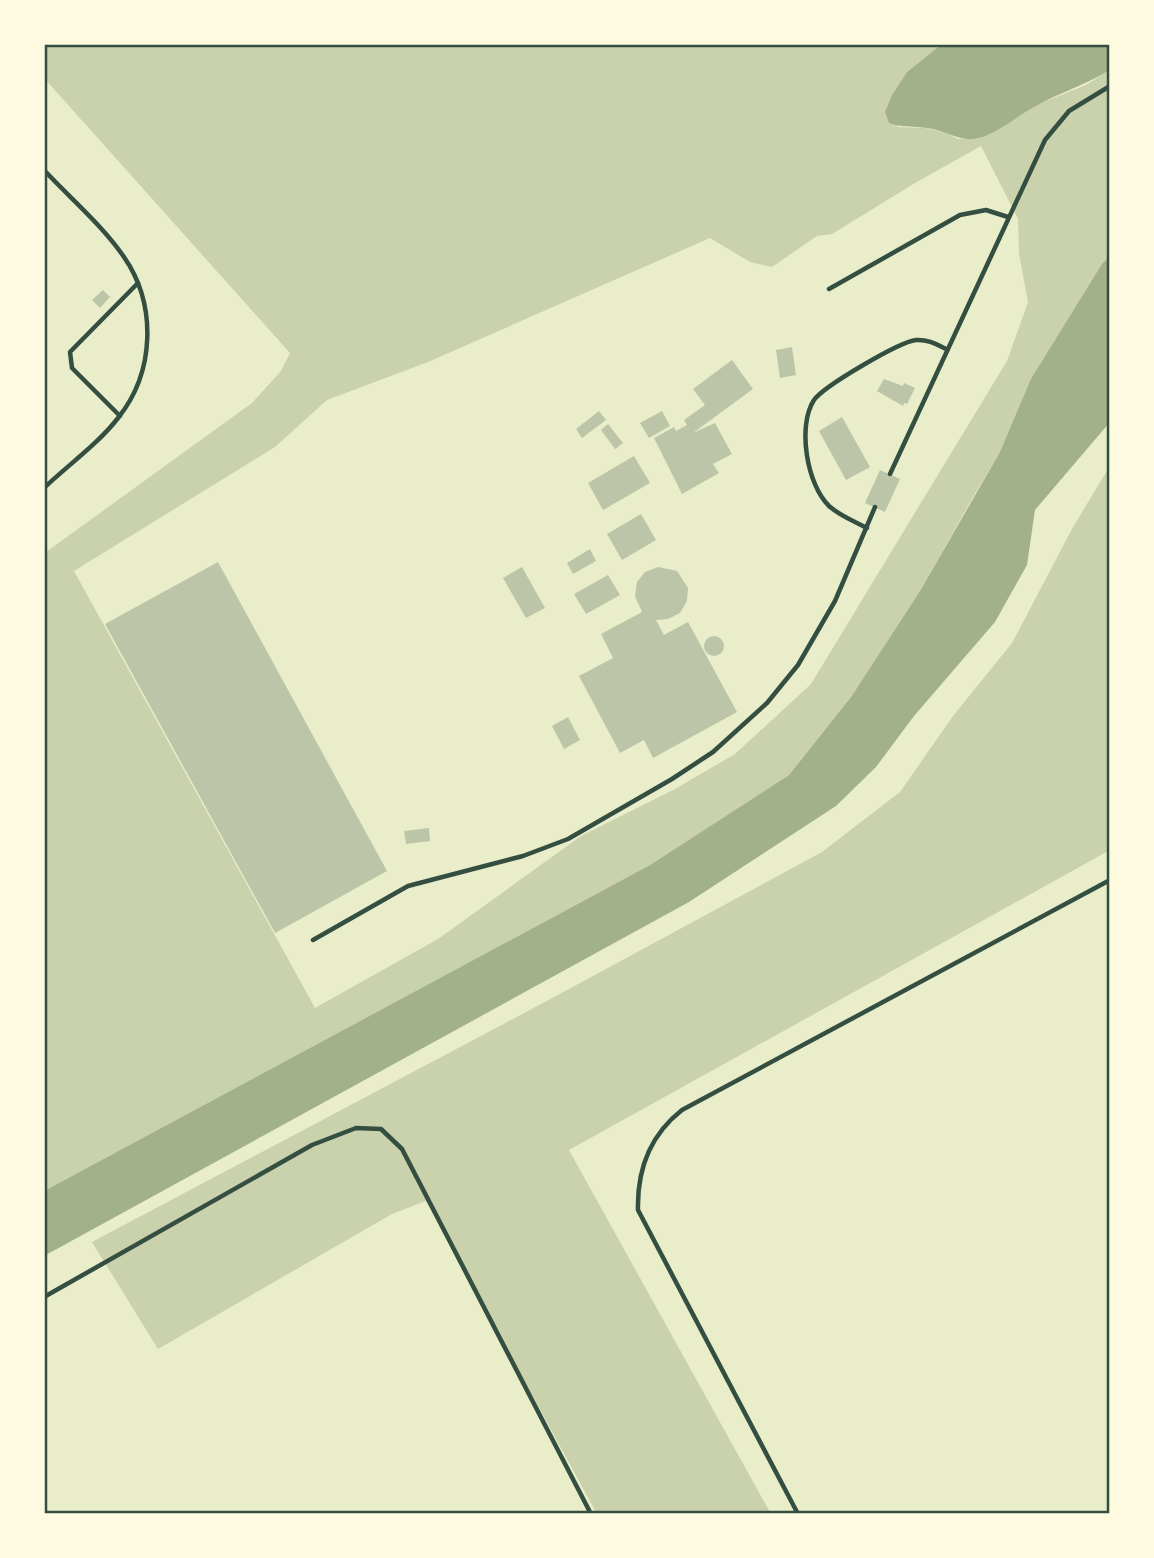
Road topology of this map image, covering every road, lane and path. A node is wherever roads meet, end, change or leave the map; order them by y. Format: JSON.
{"nodes":[{"id":1,"x":1110,"y":86,"type":"edge"},
{"id":2,"x":44,"y":170,"type":"edge"},
{"id":3,"x":1009,"y":216,"type":"junction"},
{"id":4,"x":138,"y":283,"type":"junction"},
{"id":5,"x":829,"y":289,"type":"dead end"},
{"id":6,"x":946,"y":349,"type":"junction"},
{"id":7,"x":120,"y":416,"type":"junction"},
{"id":8,"x":890,"y":474,"type":"dead end"},
{"id":9,"x":44,"y":488,"type":"edge"},
{"id":10,"x":875,"y":507,"type":"dead end"},
{"id":11,"x":867,"y":528,"type":"junction"},
{"id":12,"x":1110,"y":880,"type":"edge"},
{"id":13,"x":313,"y":940,"type":"dead end"},
{"id":14,"x":44,"y":1297,"type":"edge"},
{"id":15,"x":591,"y":1514,"type":"edge"},
{"id":16,"x":798,"y":1514,"type":"edge"}],
"edges":[{"from":1,"to":3,"type":"lane"},
{"from":2,"to":4,"type":"lane"},
{"from":3,"to":5,"type":"lane"},
{"from":3,"to":6,"type":"lane"},
{"from":4,"to":7,"type":"lane"},
{"from":4,"to":7,"type":"lane"},
{"from":6,"to":8,"type":"lane"},
{"from":6,"to":11,"type":"lane"},
{"from":7,"to":9,"type":"lane"},
{"from":10,"to":11,"type":"lane"},
{"from":11,"to":13,"type":"lane"},
{"from":12,"to":16,"type":"lane"},
{"from":14,"to":15,"type":"lane"}]}
